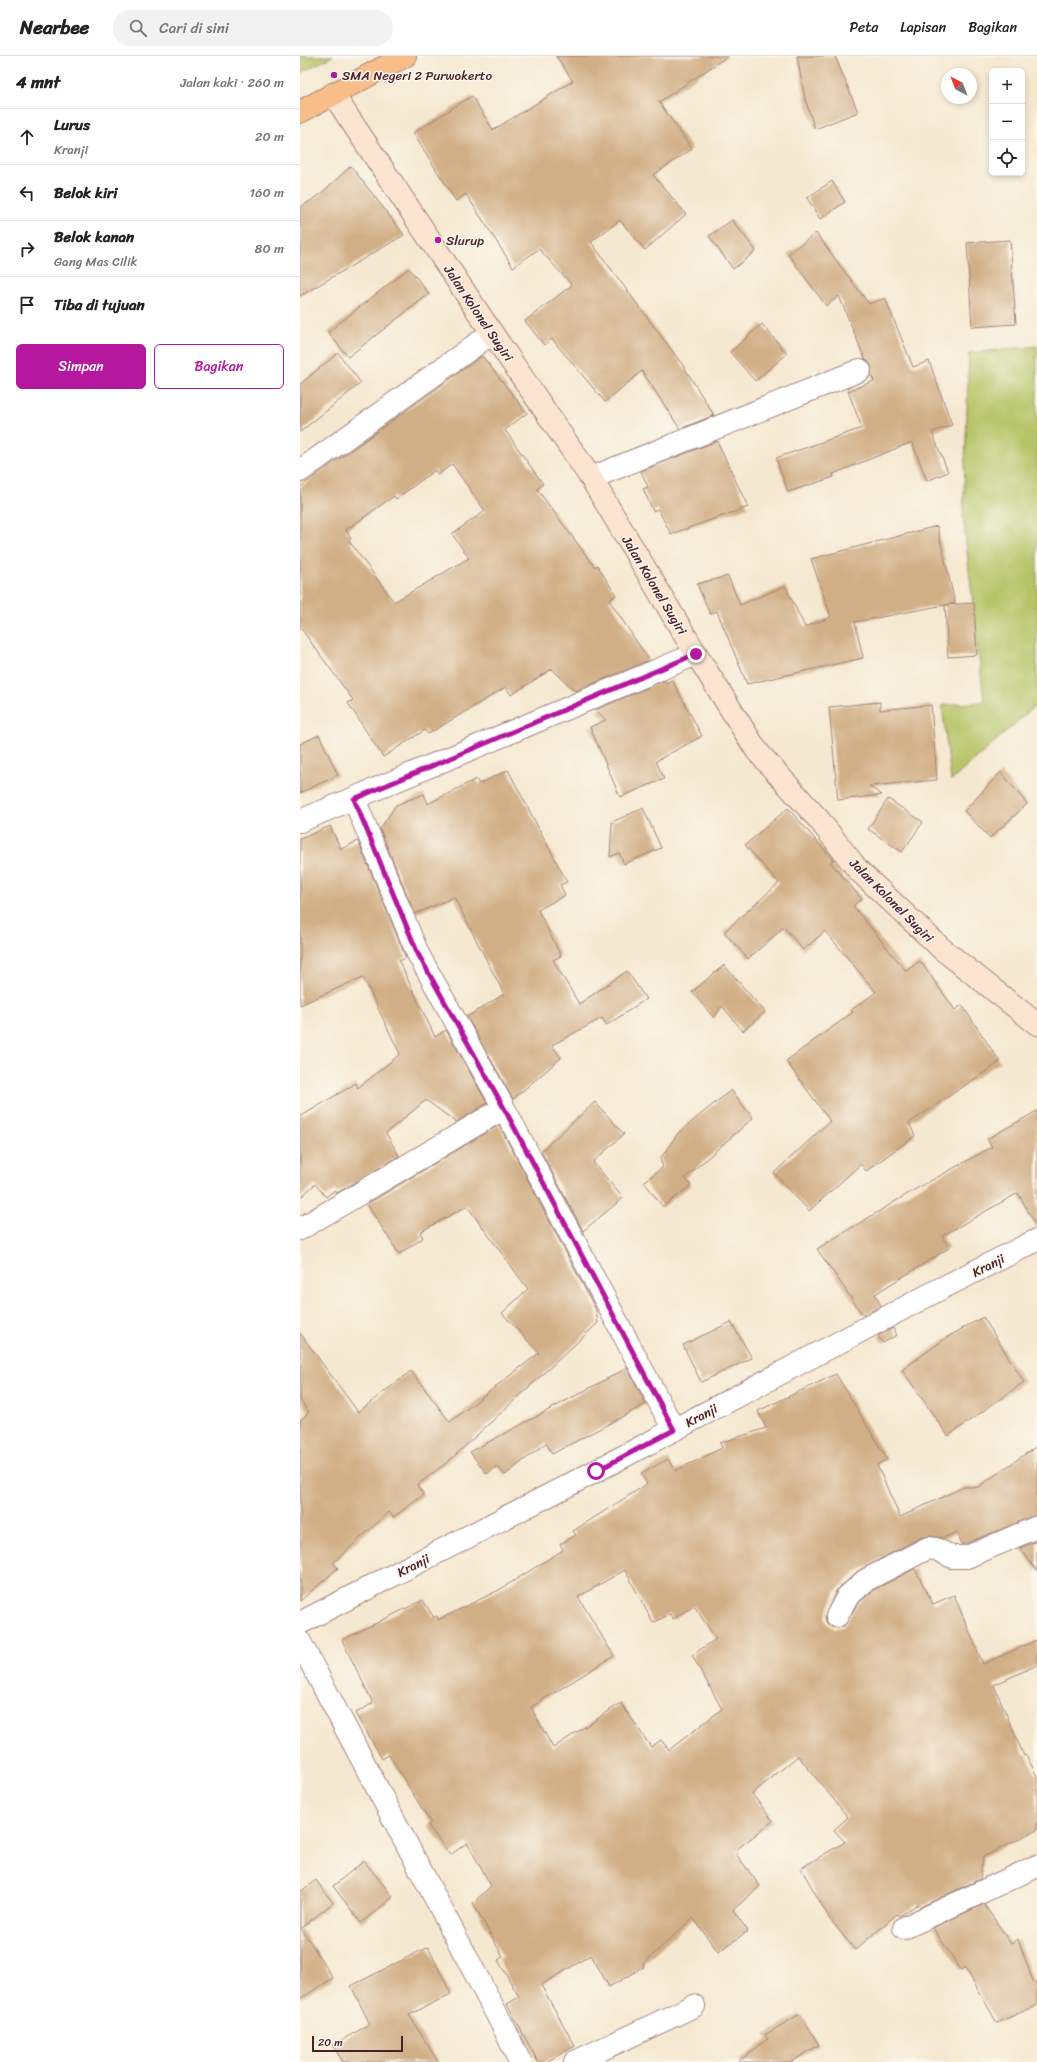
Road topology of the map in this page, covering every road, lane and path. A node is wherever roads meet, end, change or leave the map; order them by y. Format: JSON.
{"nodes":[{"id":1,"x":405,"y":56,"type":"edge"},
{"id":2,"x":333,"y":94,"type":"junction"},
{"id":3,"x":300,"y":112,"type":"edge"},
{"id":4,"x":492,"y":333,"type":"junction"},
{"id":5,"x":860,"y":370,"type":"dead end"},
{"id":6,"x":300,"y":470,"type":"edge"},
{"id":7,"x":591,"y":478,"type":"junction"},
{"id":8,"x":696,"y":654,"type":"junction"},
{"id":9,"x":354,"y":799,"type":"junction"},
{"id":10,"x":300,"y":821,"type":"edge"},
{"id":11,"x":1037,"y":1024,"type":"edge"},
{"id":12,"x":504,"y":1108,"type":"junction"},
{"id":13,"x":300,"y":1229,"type":"edge"},
{"id":14,"x":1037,"y":1240,"type":"edge"},
{"id":15,"x":679,"y":1427,"type":"junction"},
{"id":16,"x":1037,"y":1527,"type":"edge"},
{"id":17,"x":838,"y":1616,"type":"dead end"},
{"id":18,"x":300,"y":1623,"type":"edge"},
{"id":19,"x":300,"y":1642,"type":"edge"},
{"id":20,"x":1037,"y":1866,"type":"edge"},
{"id":21,"x":904,"y":1928,"type":"dead end"},
{"id":22,"x":694,"y":2006,"type":"dead end"},
{"id":23,"x":520,"y":2062,"type":"edge"},
{"id":24,"x":575,"y":2062,"type":"edge"}],
"edges":[{"from":1,"to":2,"type":"main road"},
{"from":2,"to":3,"type":"main road"},
{"from":2,"to":4,"type":"street","name":"Jalan Kolonel Sugiri"},
{"from":4,"to":6,"type":"street"},
{"from":4,"to":7,"type":"street","name":"Jalan Kolonel Sugiri"},
{"from":5,"to":7,"type":"street"},
{"from":7,"to":8,"type":"street","name":"Jalan Kolonel Sugiri"},
{"from":8,"to":9,"type":"street"},
{"from":8,"to":11,"type":"street","name":"Jalan Kolonel Sugiri"},
{"from":9,"to":10,"type":"street"},
{"from":9,"to":12,"type":"street"},
{"from":12,"to":13,"type":"street"},
{"from":12,"to":15,"type":"street"},
{"from":14,"to":15,"type":"street","name":"Kranji"},
{"from":15,"to":18,"type":"street","name":"Kranji"},
{"from":16,"to":17,"type":"street"},
{"from":19,"to":23,"type":"street"},
{"from":20,"to":21,"type":"street"},
{"from":22,"to":24,"type":"street"}]}
